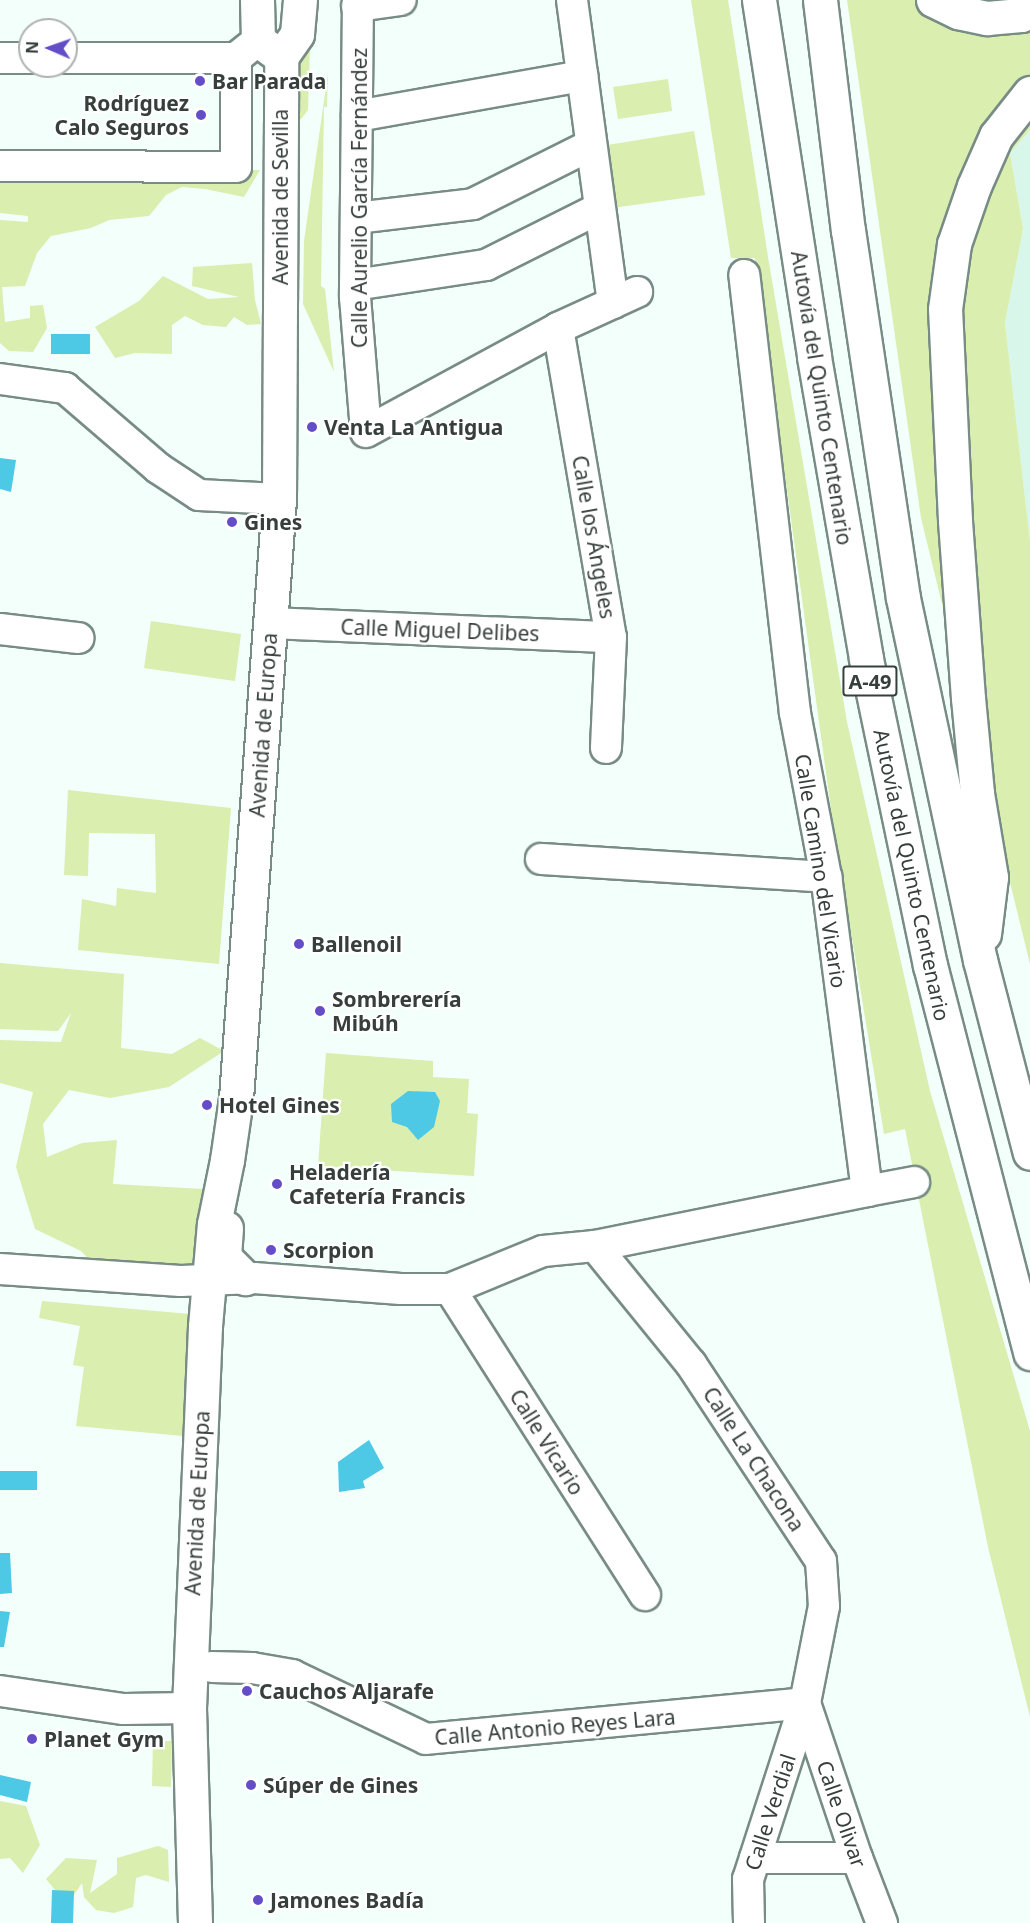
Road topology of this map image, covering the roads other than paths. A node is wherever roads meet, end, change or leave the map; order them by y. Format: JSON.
{"nodes":[{"id":1,"x":256,"y":0,"type":"edge"},
{"id":2,"x":300,"y":0,"type":"edge"},
{"id":3,"x":400,"y":0,"type":"edge"},
{"id":4,"x":572,"y":0,"type":"edge"},
{"id":5,"x":759,"y":0,"type":"edge"},
{"id":6,"x":820,"y":0,"type":"edge"},
{"id":7,"x":933,"y":0,"type":"edge"},
{"id":8,"x":358,"y":3,"type":"edge"},
{"id":9,"x":1030,"y":10,"type":"edge"},
{"id":10,"x":258,"y":52,"type":"junction"},
{"id":11,"x":0,"y":58,"type":"edge"},
{"id":12,"x":18,"y":58,"type":"edge"},
{"id":13,"x":78,"y":58,"type":"edge"},
{"id":14,"x":582,"y":76,"type":"junction"},
{"id":15,"x":1030,"y":93,"type":"edge"},
{"id":16,"x":357,"y":116,"type":"junction"},
{"id":17,"x":591,"y":144,"type":"junction"},
{"id":18,"x":0,"y":166,"type":"edge"},
{"id":19,"x":600,"y":208,"type":"junction"},
{"id":20,"x":356,"y":218,"type":"junction"},
{"id":21,"x":744,"y":275,"type":"dead end"},
{"id":22,"x":355,"y":285,"type":"junction"},
{"id":23,"x":558,"y":328,"type":"junction"},
{"id":24,"x":280,"y":336,"type":"joint"},
{"id":25,"x":0,"y":379,"type":"edge"},
{"id":26,"x":279,"y":499,"type":"junction"},
{"id":27,"x":270,"y":623,"type":"junction"},
{"id":28,"x":0,"y":629,"type":"edge"},
{"id":29,"x":611,"y":637,"type":"junction"},
{"id":30,"x":78,"y":638,"type":"dead end"},
{"id":31,"x":606,"y":748,"type":"dead end"},
{"id":32,"x":541,"y":859,"type":"dead end"},
{"id":33,"x":826,"y":877,"type":"junction"},
{"id":34,"x":980,"y":960,"type":"junction"},
{"id":35,"x":234,"y":1114,"type":"junction"},
{"id":36,"x":1030,"y":1153,"type":"edge"},
{"id":37,"x":914,"y":1182,"type":"dead end"},
{"id":38,"x":867,"y":1191,"type":"junction"},
{"id":39,"x":595,"y":1246,"type":"junction"},
{"id":40,"x":0,"y":1269,"type":"edge"},
{"id":41,"x":220,"y":1279,"type":"junction"},
{"id":42,"x":450,"y":1289,"type":"junction"},
{"id":43,"x":1030,"y":1353,"type":"edge"},
{"id":44,"x":645,"y":1595,"type":"dead end"},
{"id":45,"x":192,"y":1597,"type":"junction"},
{"id":46,"x":212,"y":1667,"type":"junction"},
{"id":47,"x":0,"y":1691,"type":"edge"},
{"id":48,"x":805,"y":1703,"type":"junction"},
{"id":49,"x":189,"y":1708,"type":"junction"},
{"id":50,"x":755,"y":1858,"type":"junction"},
{"id":51,"x":857,"y":1858,"type":"junction"},
{"id":52,"x":195,"y":1908,"type":"edge"},
{"id":53,"x":749,"y":1923,"type":"edge"},
{"id":54,"x":882,"y":1923,"type":"edge"}],
"edges":[{"from":1,"to":10,"type":"main road","name":"Avenida de Sevilla"},
{"from":2,"to":10,"type":"main road"},
{"from":3,"to":8,"type":"street"},
{"from":4,"to":14,"type":"street"},
{"from":5,"to":43,"type":"main road","name":"Autovía del Quinto Centenario","number":"A-49"},
{"from":6,"to":34,"type":"main road","number":"A-49"},
{"from":7,"to":9,"type":"main road"},
{"from":8,"to":16,"type":"street","name":"Calle Aurelio García Fernández"},
{"from":10,"to":13,"type":"street"},
{"from":10,"to":18,"type":"street"},
{"from":10,"to":24,"type":"main road","name":"Avenida de Sevilla"},
{"from":11,"to":12,"type":"street"},
{"from":14,"to":16,"type":"street"},
{"from":14,"to":17,"type":"street"},
{"from":15,"to":34,"type":"main road"},
{"from":16,"to":20,"type":"street","name":"Calle Aurelio García Fernández"},
{"from":17,"to":19,"type":"street"},
{"from":17,"to":20,"type":"street"},
{"from":19,"to":22,"type":"street"},
{"from":19,"to":23,"type":"street"},
{"from":20,"to":22,"type":"street","name":"Calle Aurelio García Fernández"},
{"from":21,"to":33,"type":"street","name":"Calle Camino del Vicario"},
{"from":22,"to":23,"type":"street","name":"Calle Aurelio García Fernández"},
{"from":23,"to":29,"type":"street","name":"Calle los Ángeles"},
{"from":24,"to":26,"type":"main road","name":"Avenida de Europa"},
{"from":25,"to":26,"type":"street"},
{"from":26,"to":27,"type":"main road","name":"Avenida de Europa"},
{"from":27,"to":29,"type":"street","name":"Calle Miguel Delibes"},
{"from":27,"to":35,"type":"main road","name":"Avenida de Europa"},
{"from":28,"to":30,"type":"street"},
{"from":29,"to":31,"type":"street","name":"Calle los Ángeles"},
{"from":32,"to":33,"type":"street"},
{"from":33,"to":38,"type":"street","name":"Calle Camino del Vicario"},
{"from":34,"to":36,"type":"main road","number":"A-49"},
{"from":35,"to":41,"type":"main road","name":"Avenida de Europa"},
{"from":35,"to":41,"type":"main road","name":"Avenida de Europa"},
{"from":37,"to":38,"type":"street"},
{"from":38,"to":39,"type":"street"},
{"from":39,"to":42,"type":"street"},
{"from":39,"to":48,"type":"street","name":"Calle La Chacona"},
{"from":40,"to":41,"type":"street"},
{"from":41,"to":42,"type":"street"},
{"from":41,"to":45,"type":"main road","name":"Avenida de Europa"},
{"from":41,"to":46,"type":"main road","name":"Avenida de Europa"},
{"from":42,"to":44,"type":"street","name":"Calle Vicario"},
{"from":45,"to":46,"type":"main road"},
{"from":45,"to":49,"type":"main road","name":"Avenida de Europa"},
{"from":46,"to":48,"type":"street","name":"Calle Antonio Reyes Lara"},
{"from":46,"to":52,"type":"main road","name":"Avenida de Europa"},
{"from":47,"to":49,"type":"street"},
{"from":48,"to":50,"type":"street","name":"Calle Verdial"},
{"from":48,"to":51,"type":"street","name":"Calle Olivar"},
{"from":49,"to":52,"type":"main road","name":"Avenida de Europa"},
{"from":50,"to":51,"type":"street"},
{"from":50,"to":53,"type":"street","name":"Calle Verdial"},
{"from":51,"to":54,"type":"street","name":"Calle Olivar"}]}
